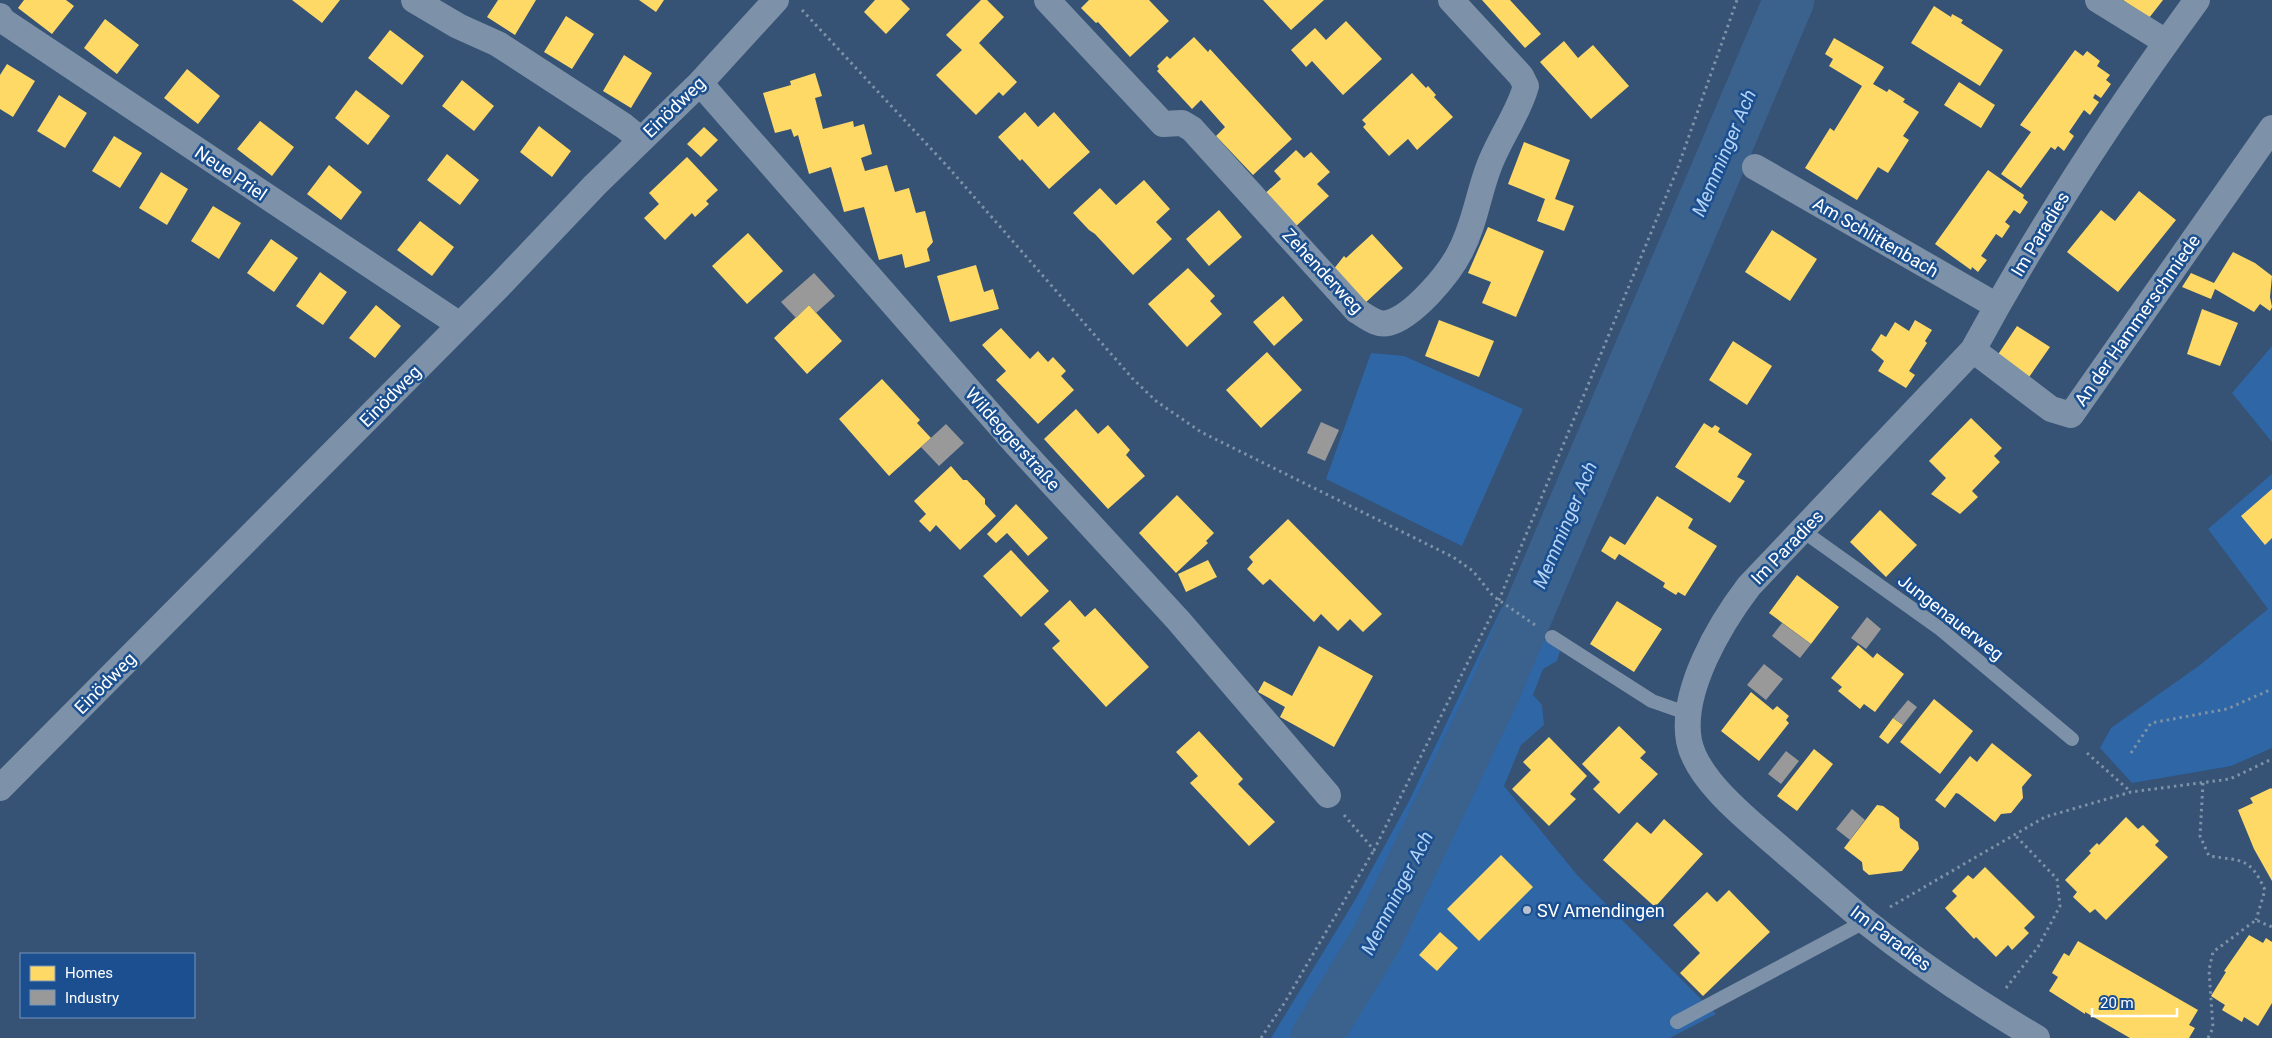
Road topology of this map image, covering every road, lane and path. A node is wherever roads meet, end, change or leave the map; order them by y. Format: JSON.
{"nodes":[{"id":1,"x":414,"y":0,"type":"edge"},
{"id":2,"x":1047,"y":0,"type":"edge"},
{"id":3,"x":1451,"y":0,"type":"edge"},
{"id":4,"x":1737,"y":0,"type":"edge"},
{"id":5,"x":2098,"y":0,"type":"edge"},
{"id":6,"x":2197,"y":0,"type":"edge"},
{"id":7,"x":788,"y":4,"type":"edge"},
{"id":8,"x":1,"y":18,"type":"edge"},
{"id":9,"x":2166,"y":42,"type":"junction"},
{"id":10,"x":700,"y":82,"type":"junction"},
{"id":11,"x":2272,"y":128,"type":"edge"},
{"id":12,"x":640,"y":140,"type":"junction"},
{"id":13,"x":1755,"y":167,"type":"dead end"},
{"id":14,"x":1996,"y":306,"type":"junction"},
{"id":15,"x":460,"y":325,"type":"junction"},
{"id":16,"x":1973,"y":350,"type":"junction"},
{"id":17,"x":1803,"y":531,"type":"junction"},
{"id":18,"x":1499,"y":600,"type":"junction"},
{"id":19,"x":1552,"y":637,"type":"joint"},
{"id":20,"x":2272,"y":689,"type":"edge"},
{"id":21,"x":1688,"y":714,"type":"junction"},
{"id":22,"x":2072,"y":739,"type":"joint"},
{"id":23,"x":2131,"y":753,"type":"dead end"},
{"id":24,"x":2272,"y":760,"type":"edge"},
{"id":25,"x":2203,"y":783,"type":"junction"},
{"id":26,"x":0,"y":788,"type":"edge"},
{"id":27,"x":2131,"y":792,"type":"junction"},
{"id":28,"x":1328,"y":795,"type":"joint"},
{"id":29,"x":2015,"y":835,"type":"junction"},
{"id":30,"x":1374,"y":850,"type":"junction"},
{"id":31,"x":2256,"y":920,"type":"junction"},
{"id":32,"x":1866,"y":921,"type":"junction"},
{"id":33,"x":2272,"y":927,"type":"edge"},
{"id":34,"x":1990,"y":1010,"type":"junction"},
{"id":35,"x":1677,"y":1022,"type":"dead end"},
{"id":36,"x":1261,"y":1038,"type":"edge"},
{"id":37,"x":2037,"y":1038,"type":"edge"},
{"id":38,"x":2208,"y":1038,"type":"edge"}],
"edges":[{"from":1,"to":12,"type":"street"},
{"from":2,"to":3,"type":"street","name":"Zehenderweg"},
{"from":4,"to":18,"type":"path"},
{"from":5,"to":9,"type":"street"},
{"from":6,"to":9,"type":"street","name":"Im Paradies"},
{"from":7,"to":10,"type":"street","name":"Einödweg"},
{"from":7,"to":18,"type":"path"},
{"from":8,"to":15,"type":"street","name":"Neue Priel"},
{"from":9,"to":14,"type":"street","name":"Im Paradies"},
{"from":10,"to":12,"type":"street","name":"Einödweg"},
{"from":10,"to":28,"type":"street","name":"Wildeggerstraße"},
{"from":11,"to":16,"type":"street","name":"An der Hammerschmiede"},
{"from":12,"to":15,"type":"street","name":"Einödweg"},
{"from":13,"to":14,"type":"street","name":"Am Schlittenbach"},
{"from":14,"to":16,"type":"street","name":"Im Paradies"},
{"from":15,"to":26,"type":"street","name":"Einödweg"},
{"from":16,"to":17,"type":"street","name":"Im Paradies"},
{"from":17,"to":21,"type":"street","name":"Im Paradies"},
{"from":17,"to":22,"type":"lane","name":"Jungenauerweg"},
{"from":18,"to":19,"type":"path"},
{"from":18,"to":30,"type":"path"},
{"from":19,"to":21,"type":"lane"},
{"from":20,"to":23,"type":"path"},
{"from":21,"to":32,"type":"street","name":"Im Paradies"},
{"from":22,"to":27,"type":"path"},
{"from":24,"to":25,"type":"path"},
{"from":25,"to":27,"type":"path"},
{"from":25,"to":31,"type":"path"},
{"from":27,"to":29,"type":"path"},
{"from":28,"to":30,"type":"path"},
{"from":29,"to":32,"type":"path"},
{"from":29,"to":34,"type":"path"},
{"from":30,"to":36,"type":"path"},
{"from":31,"to":33,"type":"path"},
{"from":31,"to":38,"type":"path"},
{"from":32,"to":34,"type":"street","name":"Im Paradies"},
{"from":32,"to":35,"type":"lane"},
{"from":34,"to":37,"type":"street","name":"Im Paradies"}]}
